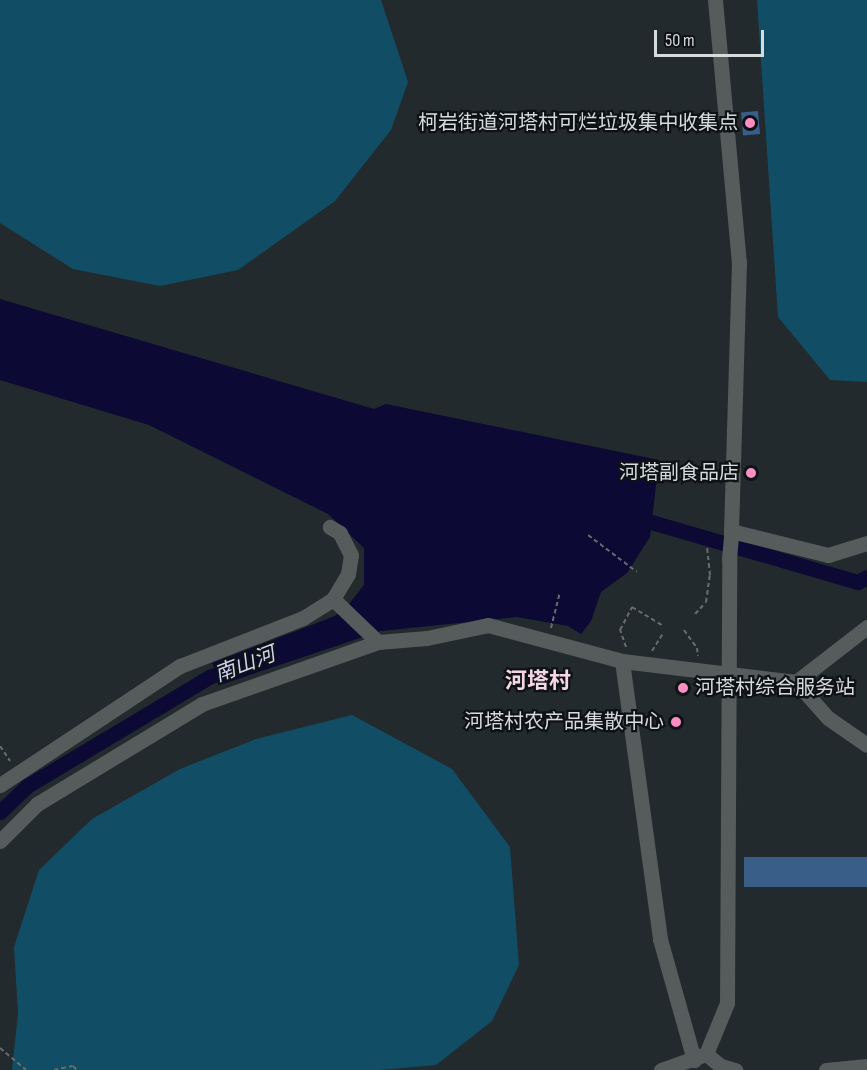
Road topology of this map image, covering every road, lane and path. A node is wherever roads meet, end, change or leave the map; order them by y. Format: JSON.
{"nodes":[{"id":1,"x":715,"y":0,"type":"edge"},
{"id":2,"x":330,"y":528,"type":"dead end"},
{"id":3,"x":731,"y":533,"type":"junction"},
{"id":4,"x":588,"y":535,"type":"dead end"},
{"id":5,"x":867,"y":543,"type":"edge"},
{"id":6,"x":707,"y":548,"type":"dead end"},
{"id":7,"x":637,"y":572,"type":"dead end"},
{"id":8,"x":560,"y":592,"type":"dead end"},
{"id":9,"x":333,"y":599,"type":"junction"},
{"id":10,"x":695,"y":614,"type":"dead end"},
{"id":11,"x":662,"y":625,"type":"dead end"},
{"id":12,"x":867,"y":627,"type":"edge"},
{"id":13,"x":684,"y":630,"type":"dead end"},
{"id":14,"x":664,"y":632,"type":"dead end"},
{"id":15,"x":549,"y":640,"type":"junction"},
{"id":16,"x":378,"y":642,"type":"junction"},
{"id":17,"x":632,"y":662,"type":"junction"},
{"id":18,"x":698,"y":669,"type":"junction"},
{"id":19,"x":728,"y":675,"type":"junction"},
{"id":20,"x":796,"y":682,"type":"junction"},
{"id":21,"x":867,"y":745,"type":"edge"},
{"id":22,"x":0,"y":746,"type":"edge"},
{"id":23,"x":17,"y":771,"type":"junction"},
{"id":24,"x":0,"y":785,"type":"edge"},
{"id":25,"x":0,"y":841,"type":"edge"},
{"id":26,"x":0,"y":1048,"type":"edge"},
{"id":27,"x":700,"y":1057,"type":"junction"},
{"id":28,"x":867,"y":1066,"type":"edge"},
{"id":29,"x":26,"y":1070,"type":"edge"},
{"id":30,"x":54,"y":1070,"type":"edge"},
{"id":31,"x":77,"y":1070,"type":"edge"},
{"id":32,"x":662,"y":1070,"type":"edge"},
{"id":33,"x":735,"y":1070,"type":"edge"},
{"id":34,"x":826,"y":1070,"type":"edge"}],
"edges":[{"from":1,"to":3,"type":"street"},
{"from":2,"to":9,"type":"street"},
{"from":3,"to":5,"type":"street"},
{"from":3,"to":19,"type":"street","bridge":true},
{"from":4,"to":7,"type":"path"},
{"from":6,"to":10,"type":"path"},
{"from":8,"to":15,"type":"path"},
{"from":9,"to":16,"type":"street"},
{"from":9,"to":23,"type":"street"},
{"from":11,"to":17,"type":"path"},
{"from":12,"to":20,"type":"street"},
{"from":13,"to":18,"type":"path"},
{"from":14,"to":17,"type":"path"},
{"from":15,"to":16,"type":"street"},
{"from":15,"to":17,"type":"street"},
{"from":16,"to":25,"type":"street"},
{"from":17,"to":18,"type":"street"},
{"from":17,"to":27,"type":"street"},
{"from":18,"to":19,"type":"street"},
{"from":19,"to":20,"type":"street"},
{"from":19,"to":27,"type":"street"},
{"from":20,"to":21,"type":"street"},
{"from":22,"to":23,"type":"path"},
{"from":23,"to":24,"type":"street"},
{"from":26,"to":29,"type":"path"},
{"from":27,"to":32,"type":"street"},
{"from":27,"to":33,"type":"street"},
{"from":28,"to":34,"type":"street"},
{"from":30,"to":31,"type":"path"}]}
